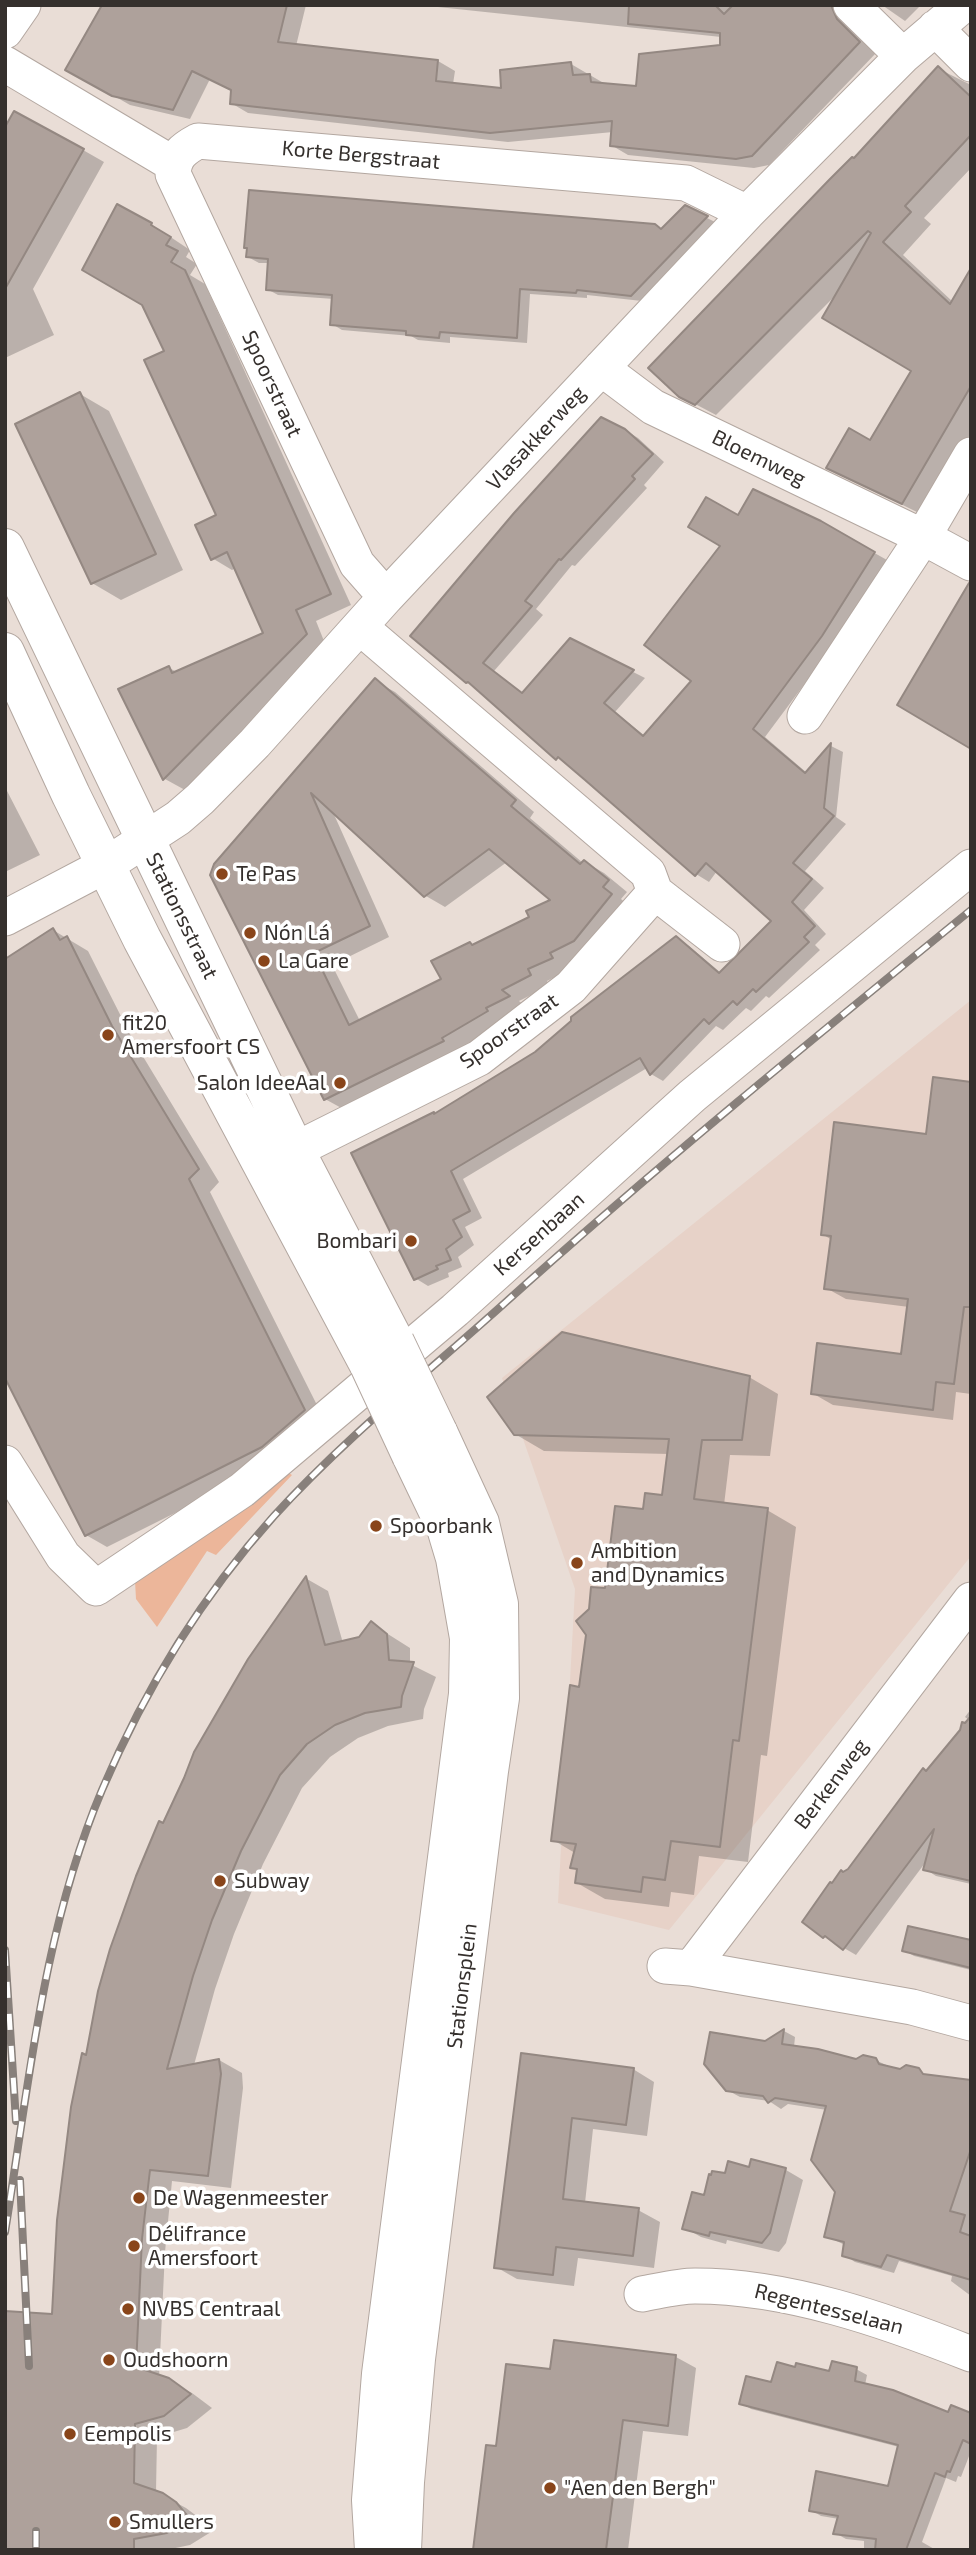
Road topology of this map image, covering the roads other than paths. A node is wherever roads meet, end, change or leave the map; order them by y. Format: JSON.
{"nodes":[{"id":1,"x":23,"y":5,"type":"edge"},
{"id":2,"x":851,"y":5,"type":"edge"},
{"id":3,"x":963,"y":5,"type":"edge"},
{"id":4,"x":935,"y":28,"type":"junction"},
{"id":5,"x":5,"y":31,"type":"edge"},
{"id":6,"x":903,"y":55,"type":"junction"},
{"id":7,"x":5,"y":64,"type":"edge"},
{"id":8,"x":971,"y":64,"type":"edge"},
{"id":9,"x":173,"y":164,"type":"junction"},
{"id":10,"x":747,"y":213,"type":"junction"},
{"id":11,"x":601,"y":368,"type":"junction"},
{"id":12,"x":971,"y":456,"type":"edge"},
{"id":13,"x":923,"y":537,"type":"junction"},
{"id":14,"x":5,"y":548,"type":"edge"},
{"id":15,"x":971,"y":563,"type":"edge"},
{"id":16,"x":386,"y":597,"type":"junction"},
{"id":17,"x":359,"y":627,"type":"junction"},
{"id":18,"x":5,"y":653,"type":"edge"},
{"id":19,"x":805,"y":716,"type":"dead end"},
{"id":20,"x":145,"y":840,"type":"junction"},
{"id":21,"x":106,"y":865,"type":"junction"},
{"id":22,"x":971,"y":867,"type":"edge"},
{"id":23,"x":655,"y":891,"type":"junction"},
{"id":24,"x":5,"y":918,"type":"edge"},
{"id":25,"x":722,"y":944,"type":"dead end"},
{"id":26,"x":295,"y":1150,"type":"junction"},
{"id":27,"x":382,"y":1353,"type":"junction"},
{"id":28,"x":425,"y":1444,"type":"junction"},
{"id":29,"x":5,"y":1463,"type":"edge"},
{"id":30,"x":971,"y":1600,"type":"edge"},
{"id":31,"x":971,"y":2023,"type":"edge"},
{"id":32,"x":642,"y":2294,"type":"dead end"},
{"id":33,"x":971,"y":2354,"type":"edge"},
{"id":34,"x":374,"y":2550,"type":"edge"},
{"id":35,"x":402,"y":2550,"type":"edge"}],
"edges":[{"from":1,"to":5,"type":"street"},
{"from":2,"to":6,"type":"street"},
{"from":3,"to":4,"type":"street","name":"Vlasakkerweg"},
{"from":4,"to":6,"type":"street","name":"Vlasakkerweg"},
{"from":4,"to":8,"type":"street"},
{"from":6,"to":10,"type":"street","name":"Vlasakkerweg"},
{"from":7,"to":9,"type":"street"},
{"from":9,"to":10,"type":"street","name":"Korte Bergstraat"},
{"from":9,"to":16,"type":"street","name":"Spoorstraat"},
{"from":10,"to":11,"type":"street","name":"Vlasakkerweg"},
{"from":11,"to":13,"type":"street","name":"Bloemweg"},
{"from":11,"to":16,"type":"street","name":"Vlasakkerweg"},
{"from":12,"to":13,"type":"street"},
{"from":13,"to":15,"type":"street","name":"Bloemweg"},
{"from":13,"to":19,"type":"street"},
{"from":14,"to":20,"type":"main road","name":"Stationsstraat"},
{"from":16,"to":17,"type":"street","name":"Vlasakkerweg"},
{"from":17,"to":20,"type":"street","name":"Vlasakkerweg"},
{"from":17,"to":23,"type":"street"},
{"from":18,"to":21,"type":"main road","name":"Stationsstraat"},
{"from":20,"to":21,"type":"street","name":"Vlasakkerweg"},
{"from":20,"to":26,"type":"main road","name":"Stationsstraat"},
{"from":21,"to":24,"type":"street","name":"Vlasakkerweg"},
{"from":21,"to":27,"type":"main road","name":"Stationsstraat"},
{"from":22,"to":29,"type":"street","name":"Kersenbaan"},
{"from":23,"to":25,"type":"street"},
{"from":23,"to":26,"type":"street","name":"Spoorstraat"},
{"from":26,"to":27,"type":"main road","name":"Stationsstraat"},
{"from":27,"to":28,"type":"main road","name":"Stationsstraat","bridge":true},
{"from":28,"to":34,"type":"main road","name":"Stationsplein"},
{"from":28,"to":35,"type":"main road","name":"Stationsplein"},
{"from":30,"to":31,"type":"street","name":"Berkenweg"},
{"from":32,"to":33,"type":"street","name":"Regentesselaan"}]}
